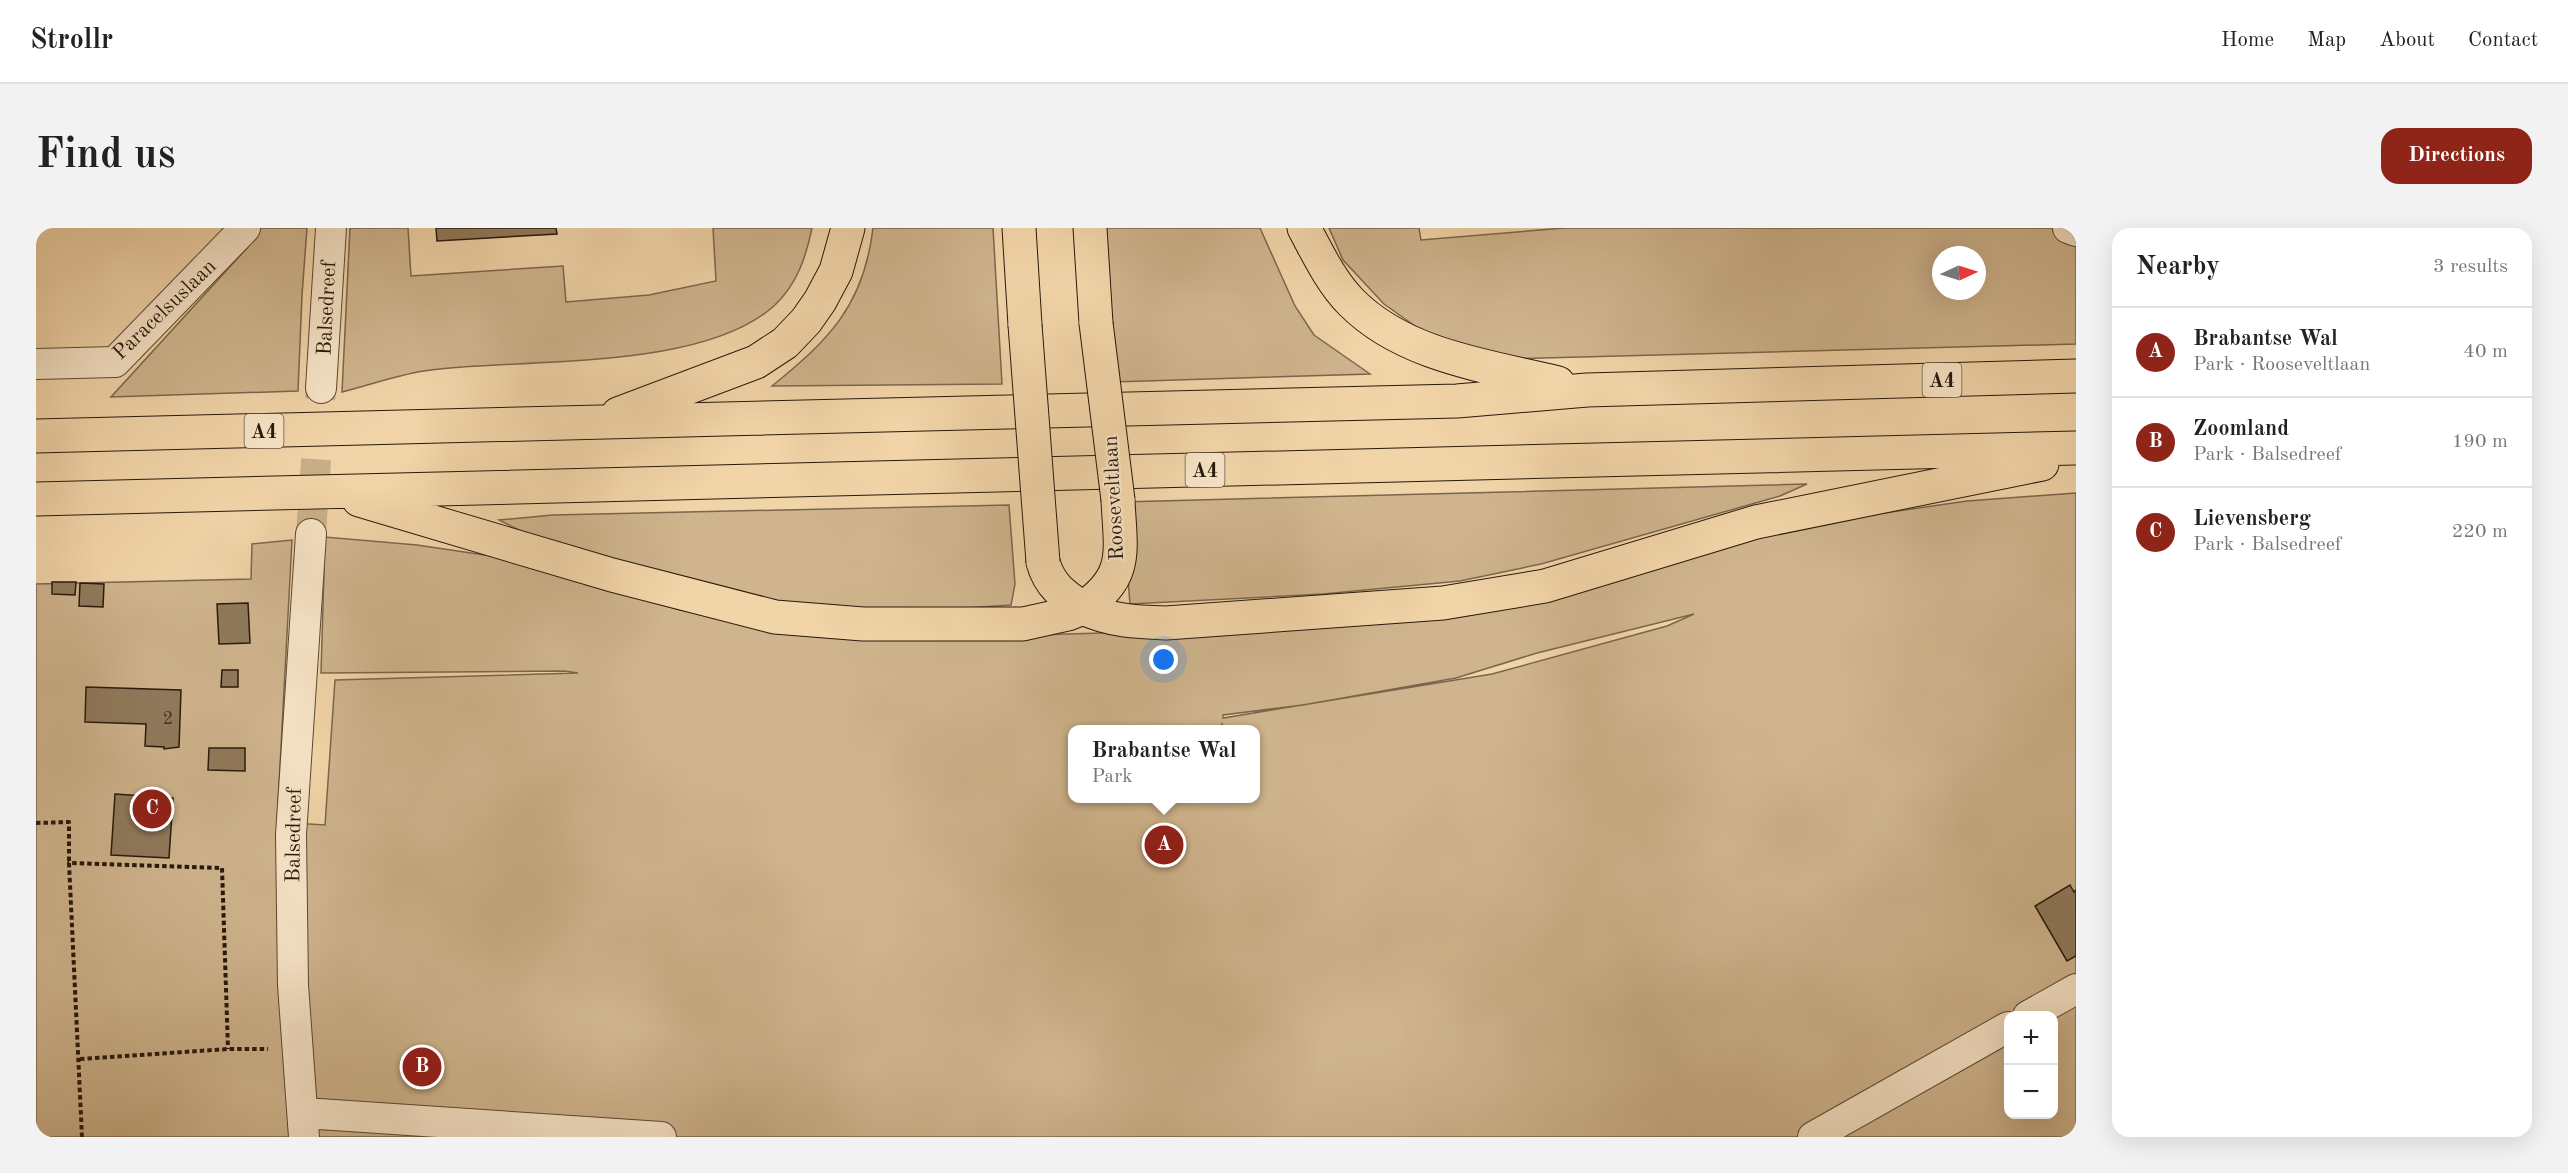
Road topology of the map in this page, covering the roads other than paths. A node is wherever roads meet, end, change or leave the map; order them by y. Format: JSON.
{"nodes":[{"id":1,"x":244,"y":228,"type":"edge"},
{"id":2,"x":330,"y":228,"type":"edge"},
{"id":3,"x":848,"y":228,"type":"edge"},
{"id":4,"x":1019,"y":228,"type":"edge"},
{"id":5,"x":1090,"y":228,"type":"edge"},
{"id":6,"x":1304,"y":228,"type":"edge"},
{"id":7,"x":2068,"y":228,"type":"edge"},
{"id":8,"x":2076,"y":231,"type":"edge"},
{"id":9,"x":36,"y":364,"type":"edge"},
{"id":10,"x":2076,"y":376,"type":"edge"},
{"id":11,"x":321,"y":388,"type":"tunnel mouth"},
{"id":12,"x":1587,"y":390,"type":"junction"},
{"id":13,"x":594,"y":423,"type":"junction"},
{"id":14,"x":36,"y":436,"type":"edge"},
{"id":15,"x":2076,"y":448,"type":"edge"},
{"id":16,"x":2076,"y":457,"type":"edge"},
{"id":17,"x":335,"y":492,"type":"junction"},
{"id":18,"x":36,"y":499,"type":"edge"},
{"id":19,"x":311,"y":534,"type":"tunnel mouth"},
{"id":20,"x":1083,"y":608,"type":"junction"},
{"id":21,"x":2076,"y":989,"type":"edge"},
{"id":22,"x":2037,"y":1011,"type":"edge"},
{"id":23,"x":2004,"y":1029,"type":"edge"},
{"id":24,"x":304,"y":1125,"type":"edge"},
{"id":25,"x":662,"y":1137,"type":"edge"},
{"id":26,"x":1813,"y":1137,"type":"edge"}],
"edges":[{"from":1,"to":9,"type":"street","name":"Paracelsuslaan"},
{"from":2,"to":11,"type":"street","name":"Balsedreef"},
{"from":3,"to":13,"type":"main road","number":"A4"},
{"from":4,"to":20,"type":"main road","bridge":true},
{"from":5,"to":20,"type":"main road","name":"Rooseveltlaan","bridge":true},
{"from":6,"to":12,"type":"main road","number":"A4"},
{"from":7,"to":8,"type":"street"},
{"from":10,"to":12,"type":"main road","number":"A4"},
{"from":12,"to":13,"type":"main road","number":"A4"},
{"from":13,"to":14,"type":"main road","number":"A4"},
{"from":15,"to":17,"type":"main road","number":"A4"},
{"from":16,"to":20,"type":"main road"},
{"from":17,"to":18,"type":"main road","number":"A4"},
{"from":17,"to":20,"type":"main road","number":"A4"},
{"from":19,"to":24,"type":"street","name":"Balsedreef"},
{"from":21,"to":22,"type":"street"},
{"from":23,"to":26,"type":"street"},
{"from":24,"to":25,"type":"street"}]}
